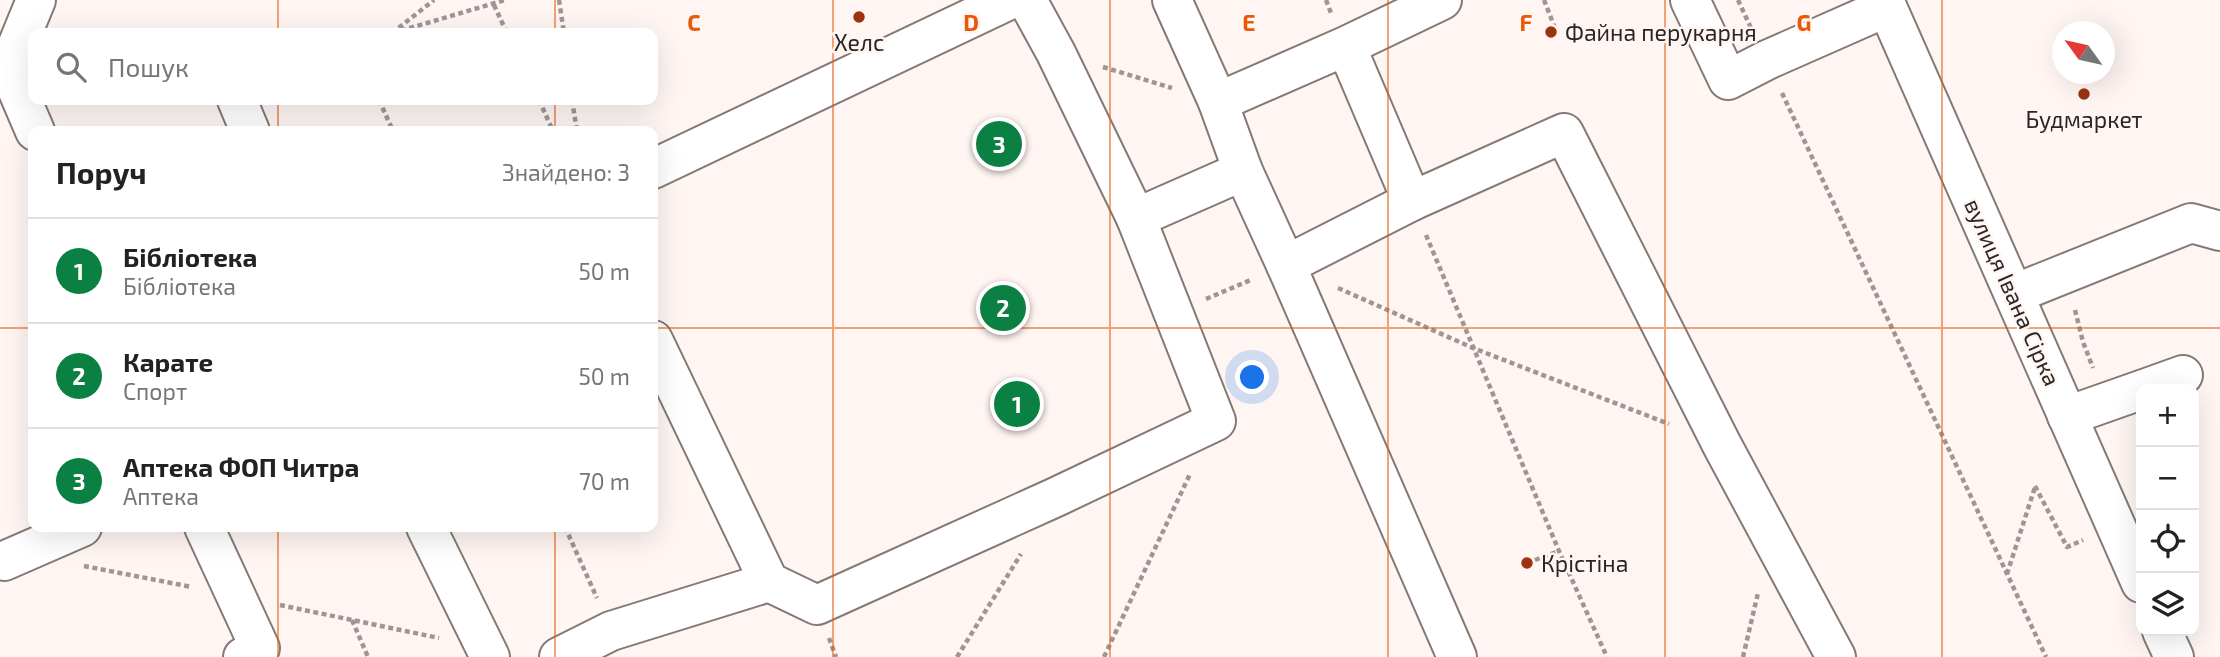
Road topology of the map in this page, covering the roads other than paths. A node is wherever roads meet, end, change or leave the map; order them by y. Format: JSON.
{"nodes":[{"id":1,"x":36,"y":0,"type":"edge"},
{"id":2,"x":1009,"y":0,"type":"edge"},
{"id":3,"x":1027,"y":0,"type":"edge"},
{"id":4,"x":1171,"y":0,"type":"edge"},
{"id":5,"x":1690,"y":0,"type":"edge"},
{"id":6,"x":1439,"y":1,"type":"edge"},
{"id":7,"x":1885,"y":3,"type":"edge"},
{"id":8,"x":1346,"y":46,"type":"junction"},
{"id":9,"x":1218,"y":102,"type":"junction"},
{"id":10,"x":239,"y":105,"type":"edge"},
{"id":11,"x":33,"y":126,"type":"edge"},
{"id":12,"x":248,"y":126,"type":"edge"},
{"id":13,"x":658,"y":167,"type":"edge"},
{"id":14,"x":1243,"y":171,"type":"junction"},
{"id":15,"x":1412,"y":201,"type":"junction"},
{"id":16,"x":1136,"y":218,"type":"junction"},
{"id":17,"x":2220,"y":231,"type":"edge"},
{"id":18,"x":1286,"y":265,"type":"junction"},
{"id":19,"x":2014,"y":295,"type":"junction"},
{"id":20,"x":658,"y":350,"type":"edge"},
{"id":21,"x":2183,"y":375,"type":"dead end"},
{"id":22,"x":2131,"y":394,"type":"edge"},
{"id":23,"x":2067,"y":416,"type":"junction"},
{"id":24,"x":71,"y":532,"type":"edge"},
{"id":25,"x":206,"y":532,"type":"edge"},
{"id":26,"x":428,"y":532,"type":"edge"},
{"id":27,"x":4,"y":561,"type":"dead end"},
{"id":28,"x":2137,"y":573,"type":"edge"},
{"id":29,"x":769,"y":582,"type":"junction"},
{"id":30,"x":2164,"y":636,"type":"edge"},
{"id":31,"x":620,"y":644,"type":"edge"},
{"id":32,"x":243,"y":657,"type":"edge"},
{"id":33,"x":490,"y":657,"type":"edge"},
{"id":34,"x":559,"y":657,"type":"edge"},
{"id":35,"x":1457,"y":657,"type":"edge"},
{"id":36,"x":1836,"y":657,"type":"edge"},
{"id":37,"x":2174,"y":657,"type":"edge"}],
"edges":[{"from":1,"to":11,"type":"street"},
{"from":2,"to":13,"type":"street"},
{"from":3,"to":16,"type":"street"},
{"from":4,"to":9,"type":"street"},
{"from":5,"to":7,"type":"street"},
{"from":6,"to":8,"type":"street"},
{"from":7,"to":19,"type":"street","name":"вулиця Івана Сірка"},
{"from":8,"to":9,"type":"street"},
{"from":8,"to":15,"type":"street"},
{"from":9,"to":14,"type":"street"},
{"from":10,"to":12,"type":"street"},
{"from":14,"to":16,"type":"street"},
{"from":14,"to":18,"type":"street"},
{"from":15,"to":18,"type":"street"},
{"from":15,"to":36,"type":"street"},
{"from":16,"to":29,"type":"street"},
{"from":17,"to":19,"type":"street"},
{"from":18,"to":35,"type":"street"},
{"from":19,"to":23,"type":"street","name":"вулиця Івана Сірка"},
{"from":20,"to":29,"type":"street"},
{"from":21,"to":22,"type":"street"},
{"from":22,"to":23,"type":"street"},
{"from":23,"to":28,"type":"street","name":"вулиця Івана Сірка"},
{"from":24,"to":27,"type":"street"},
{"from":25,"to":32,"type":"street"},
{"from":26,"to":33,"type":"street"},
{"from":29,"to":31,"type":"street"},
{"from":30,"to":37,"type":"street"},
{"from":31,"to":34,"type":"street"}]}
